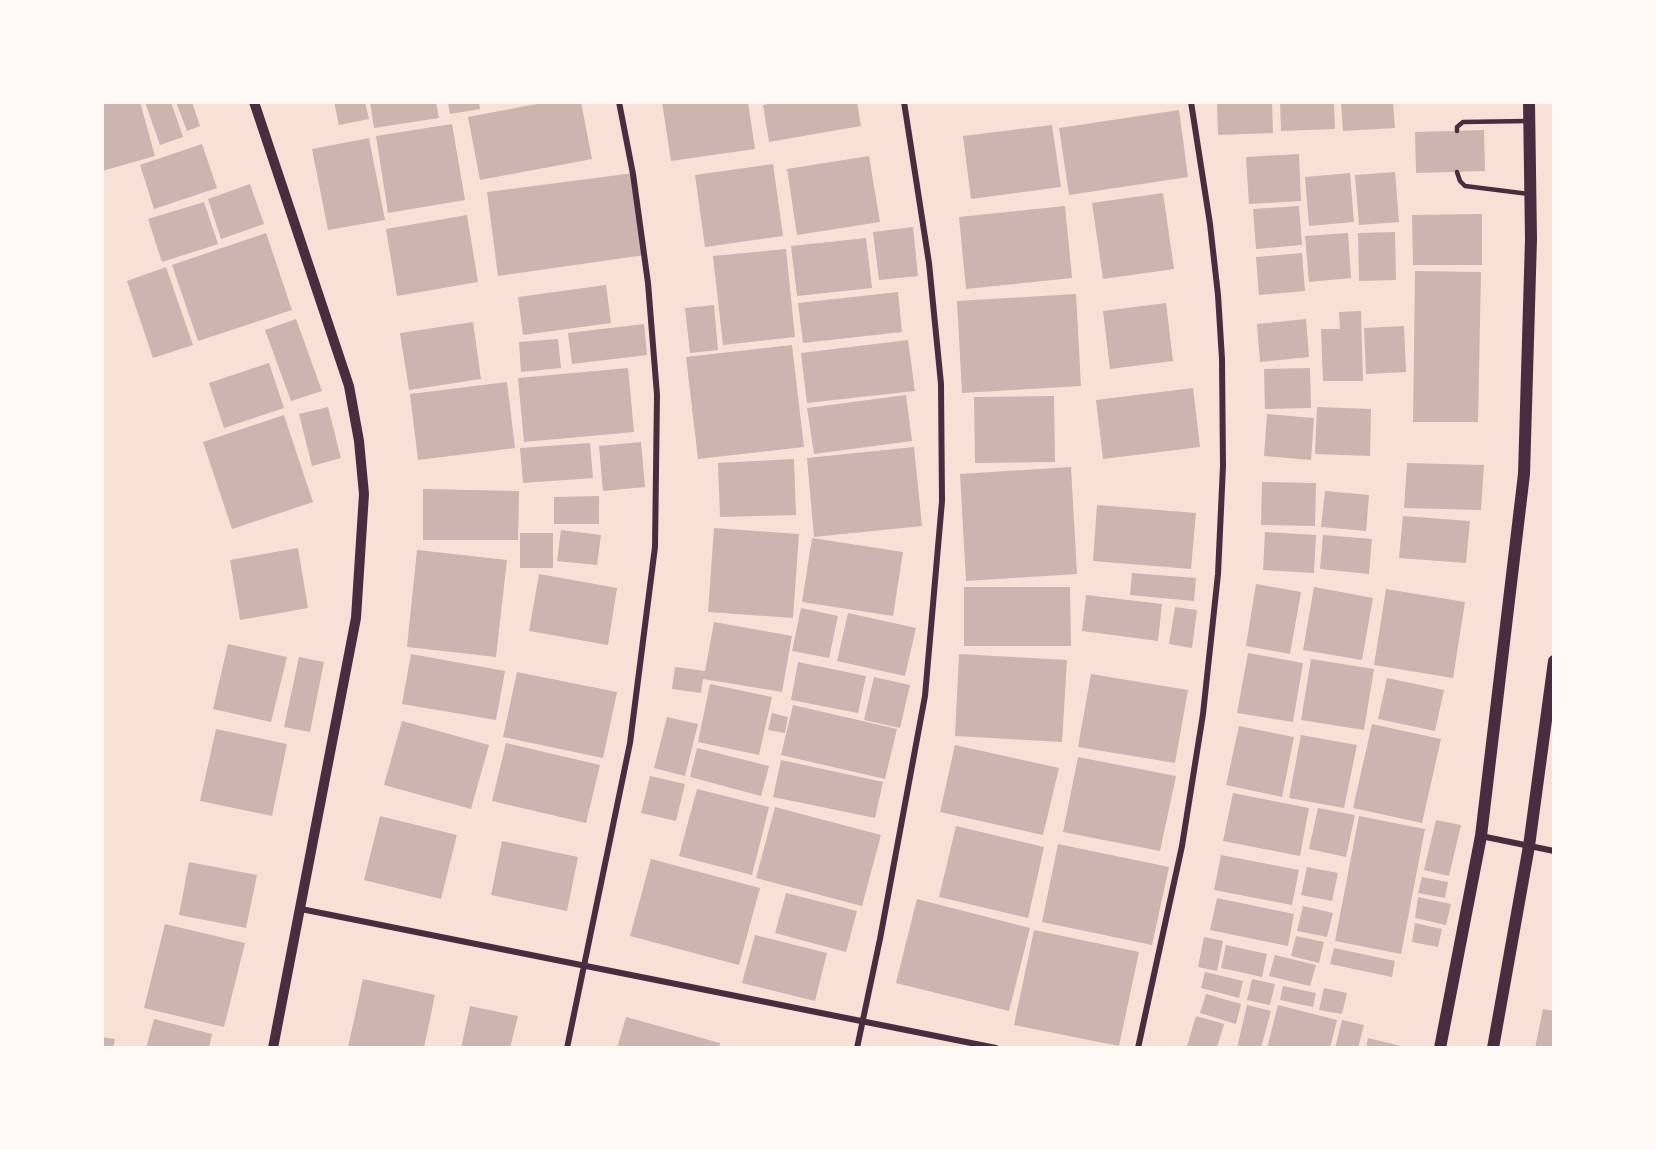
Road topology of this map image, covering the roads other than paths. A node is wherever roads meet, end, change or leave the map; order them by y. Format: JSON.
{"nodes":[{"id":1,"x":254,"y":102,"type":"edge"},
{"id":2,"x":619,"y":102,"type":"edge"},
{"id":3,"x":904,"y":102,"type":"edge"},
{"id":4,"x":1191,"y":102,"type":"edge"},
{"id":5,"x":1529,"y":102,"type":"edge"},
{"id":6,"x":1529,"y":121,"type":"junction"},
{"id":7,"x":1457,"y":131,"type":"dead end"},
{"id":8,"x":1457,"y":171,"type":"dead end"},
{"id":9,"x":1530,"y":194,"type":"junction"},
{"id":10,"x":1554,"y":661,"type":"edge"},
{"id":11,"x":1481,"y":836,"type":"junction"},
{"id":12,"x":1528,"y":846,"type":"junction"},
{"id":13,"x":1554,"y":851,"type":"edge"},
{"id":14,"x":301,"y":909,"type":"junction"},
{"id":15,"x":583,"y":966,"type":"junction"},
{"id":16,"x":863,"y":1021,"type":"junction"},
{"id":17,"x":273,"y":1048,"type":"edge"},
{"id":18,"x":567,"y":1048,"type":"edge"},
{"id":19,"x":857,"y":1048,"type":"edge"},
{"id":20,"x":996,"y":1048,"type":"edge"},
{"id":21,"x":1138,"y":1048,"type":"edge"},
{"id":22,"x":1440,"y":1048,"type":"edge"},
{"id":23,"x":1493,"y":1048,"type":"edge"}],
"edges":[{"from":1,"to":14,"type":"street"},
{"from":2,"to":15,"type":"street"},
{"from":3,"to":16,"type":"street"},
{"from":4,"to":21,"type":"street"},
{"from":5,"to":6,"type":"main road"},
{"from":6,"to":7,"type":"lane"},
{"from":6,"to":9,"type":"main road"},
{"from":8,"to":9,"type":"lane"},
{"from":9,"to":11,"type":"main road"},
{"from":10,"to":12,"type":"main road"},
{"from":11,"to":12,"type":"street"},
{"from":11,"to":22,"type":"main road"},
{"from":12,"to":13,"type":"street"},
{"from":12,"to":23,"type":"main road"},
{"from":14,"to":15,"type":"street"},
{"from":14,"to":17,"type":"street"},
{"from":15,"to":16,"type":"street"},
{"from":15,"to":18,"type":"street"},
{"from":16,"to":19,"type":"street"},
{"from":16,"to":20,"type":"street"}]}
